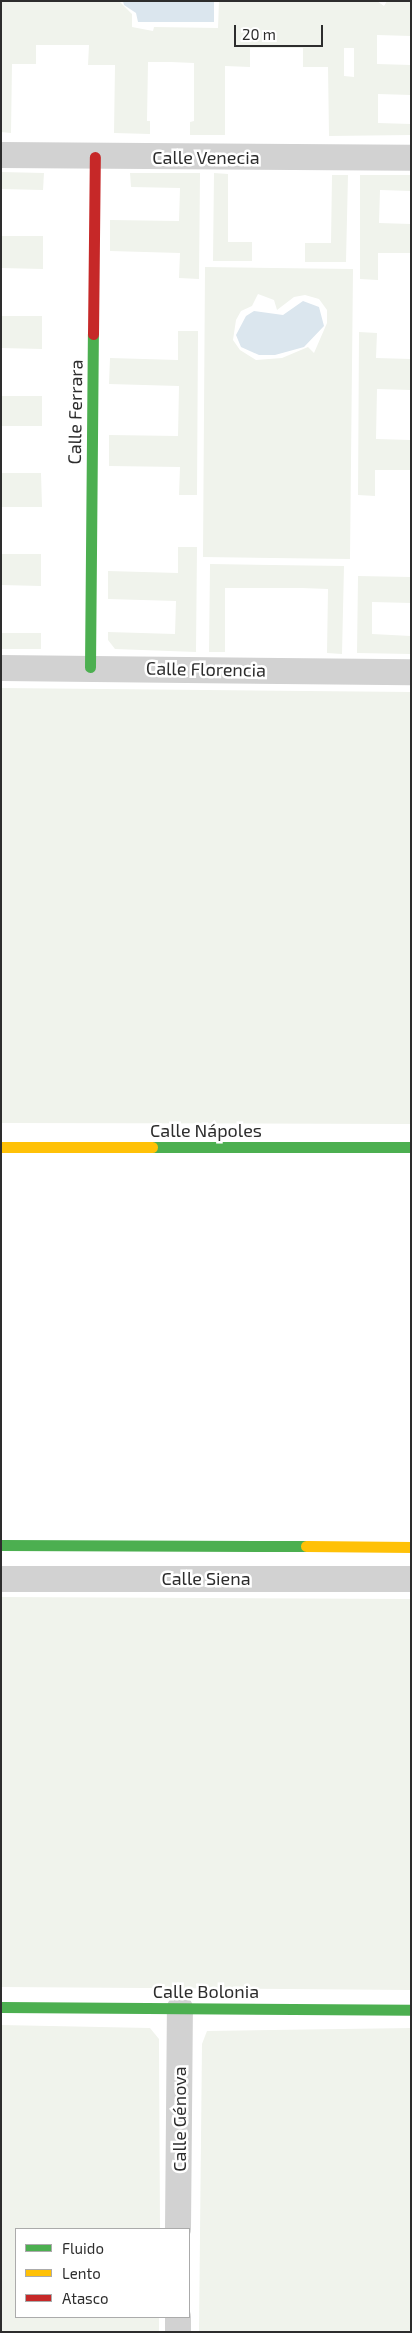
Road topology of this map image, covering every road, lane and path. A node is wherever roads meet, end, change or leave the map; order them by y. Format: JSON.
{"nodes":[{"id":1,"x":1,"y":155,"type":"edge"},
{"id":2,"x":95,"y":157,"type":"junction"},
{"id":3,"x":411,"y":158,"type":"edge"},
{"id":4,"x":90,"y":666,"type":"junction"},
{"id":5,"x":1,"y":668,"type":"edge"},
{"id":6,"x":411,"y":672,"type":"edge"},
{"id":7,"x":1,"y":1147,"type":"edge"},
{"id":8,"x":411,"y":1147,"type":"edge"},
{"id":9,"x":1,"y":1546,"type":"edge"},
{"id":10,"x":411,"y":1547,"type":"edge"},
{"id":11,"x":1,"y":1579,"type":"edge"},
{"id":12,"x":411,"y":1579,"type":"edge"},
{"id":13,"x":1,"y":2006,"type":"edge"},
{"id":14,"x":180,"y":2008,"type":"junction"},
{"id":15,"x":411,"y":2010,"type":"edge"},
{"id":16,"x":178,"y":2228,"type":"edge"},
{"id":17,"x":178,"y":2318,"type":"edge"},
{"id":18,"x":178,"y":2332,"type":"edge"}],
"edges":[{"from":1,"to":2,"type":"street","name":"Calle Venecia"},
{"from":2,"to":3,"type":"street","name":"Calle Venecia"},
{"from":2,"to":4,"type":"street","name":"Calle Ferrara"},
{"from":4,"to":5,"type":"street","name":"Calle Florencia"},
{"from":4,"to":6,"type":"street","name":"Calle Florencia"},
{"from":7,"to":8,"type":"street","name":"Calle Nápoles"},
{"from":9,"to":10,"type":"street","name":"Calle Siena"},
{"from":11,"to":12,"type":"street","name":"Calle Siena"},
{"from":13,"to":14,"type":"street","name":"Calle Bolonia"},
{"from":14,"to":15,"type":"street","name":"Calle Bolonia"},
{"from":14,"to":16,"type":"street","name":"Calle Génova"},
{"from":17,"to":18,"type":"street"}]}
